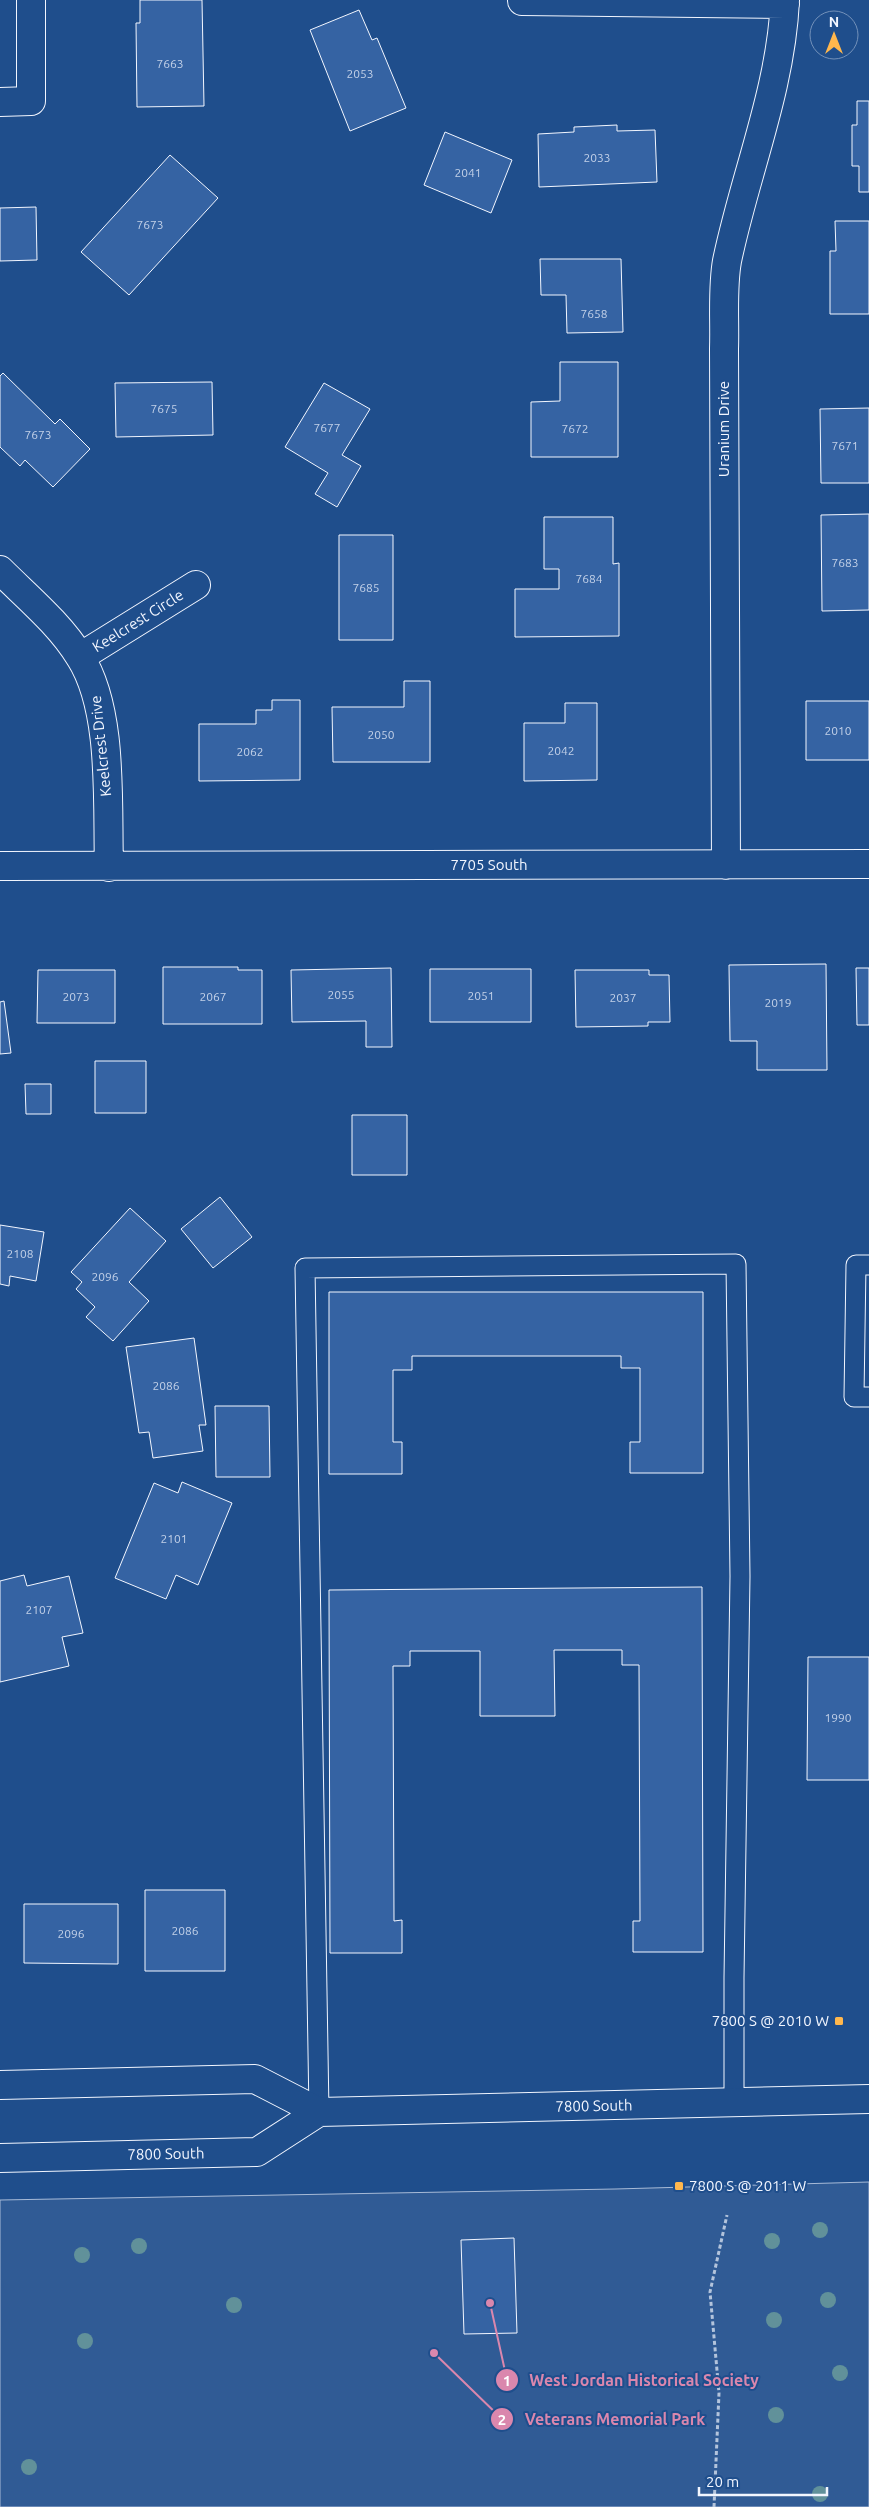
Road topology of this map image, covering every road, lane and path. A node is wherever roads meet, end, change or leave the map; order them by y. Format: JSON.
{"nodes":[{"id":1,"x":32,"y":0,"type":"edge"},
{"id":2,"x":522,"y":1,"type":"dead end"},
{"id":3,"x":785,"y":2,"type":"edge"},
{"id":4,"x":0,"y":102,"type":"edge"},
{"id":5,"x":0,"y":570,"type":"edge"},
{"id":6,"x":196,"y":585,"type":"dead end"},
{"id":7,"x":80,"y":657,"type":"junction"},
{"id":8,"x":726,"y":864,"type":"junction"},
{"id":9,"x":869,"y":864,"type":"edge"},
{"id":10,"x":0,"y":866,"type":"edge"},
{"id":11,"x":109,"y":867,"type":"junction"},
{"id":12,"x":869,"y":1265,"type":"edge"},
{"id":13,"x":869,"y":1397,"type":"edge"},
{"id":14,"x":0,"y":2085,"type":"edge"},
{"id":15,"x":869,"y":2099,"type":"edge"},
{"id":16,"x":734,"y":2103,"type":"junction"},
{"id":17,"x":319,"y":2112,"type":"junction"},
{"id":18,"x":0,"y":2158,"type":"edge"},
{"id":19,"x":727,"y":2214,"type":"dead end"},
{"id":20,"x":714,"y":2507,"type":"edge"}],
"edges":[{"from":1,"to":4,"type":"street"},
{"from":2,"to":3,"type":"street"},
{"from":3,"to":8,"type":"street","name":"Uranium Drive"},
{"from":5,"to":7,"type":"street","name":"Keelcrest Drive"},
{"from":6,"to":7,"type":"street","name":"Keelcrest Circle"},
{"from":7,"to":11,"type":"street","name":"Keelcrest Drive"},
{"from":8,"to":9,"type":"street","name":"7705 South"},
{"from":8,"to":11,"type":"street","name":"7705 South"},
{"from":10,"to":11,"type":"street","name":"7705 South"},
{"from":12,"to":13,"type":"lane"},
{"from":14,"to":17,"type":"street","name":"7800 South"},
{"from":15,"to":16,"type":"street","name":"7800 South"},
{"from":16,"to":17,"type":"street","name":"7800 South"},
{"from":16,"to":17,"type":"lane"},
{"from":17,"to":18,"type":"street","name":"7800 South"},
{"from":19,"to":20,"type":"path"}]}
